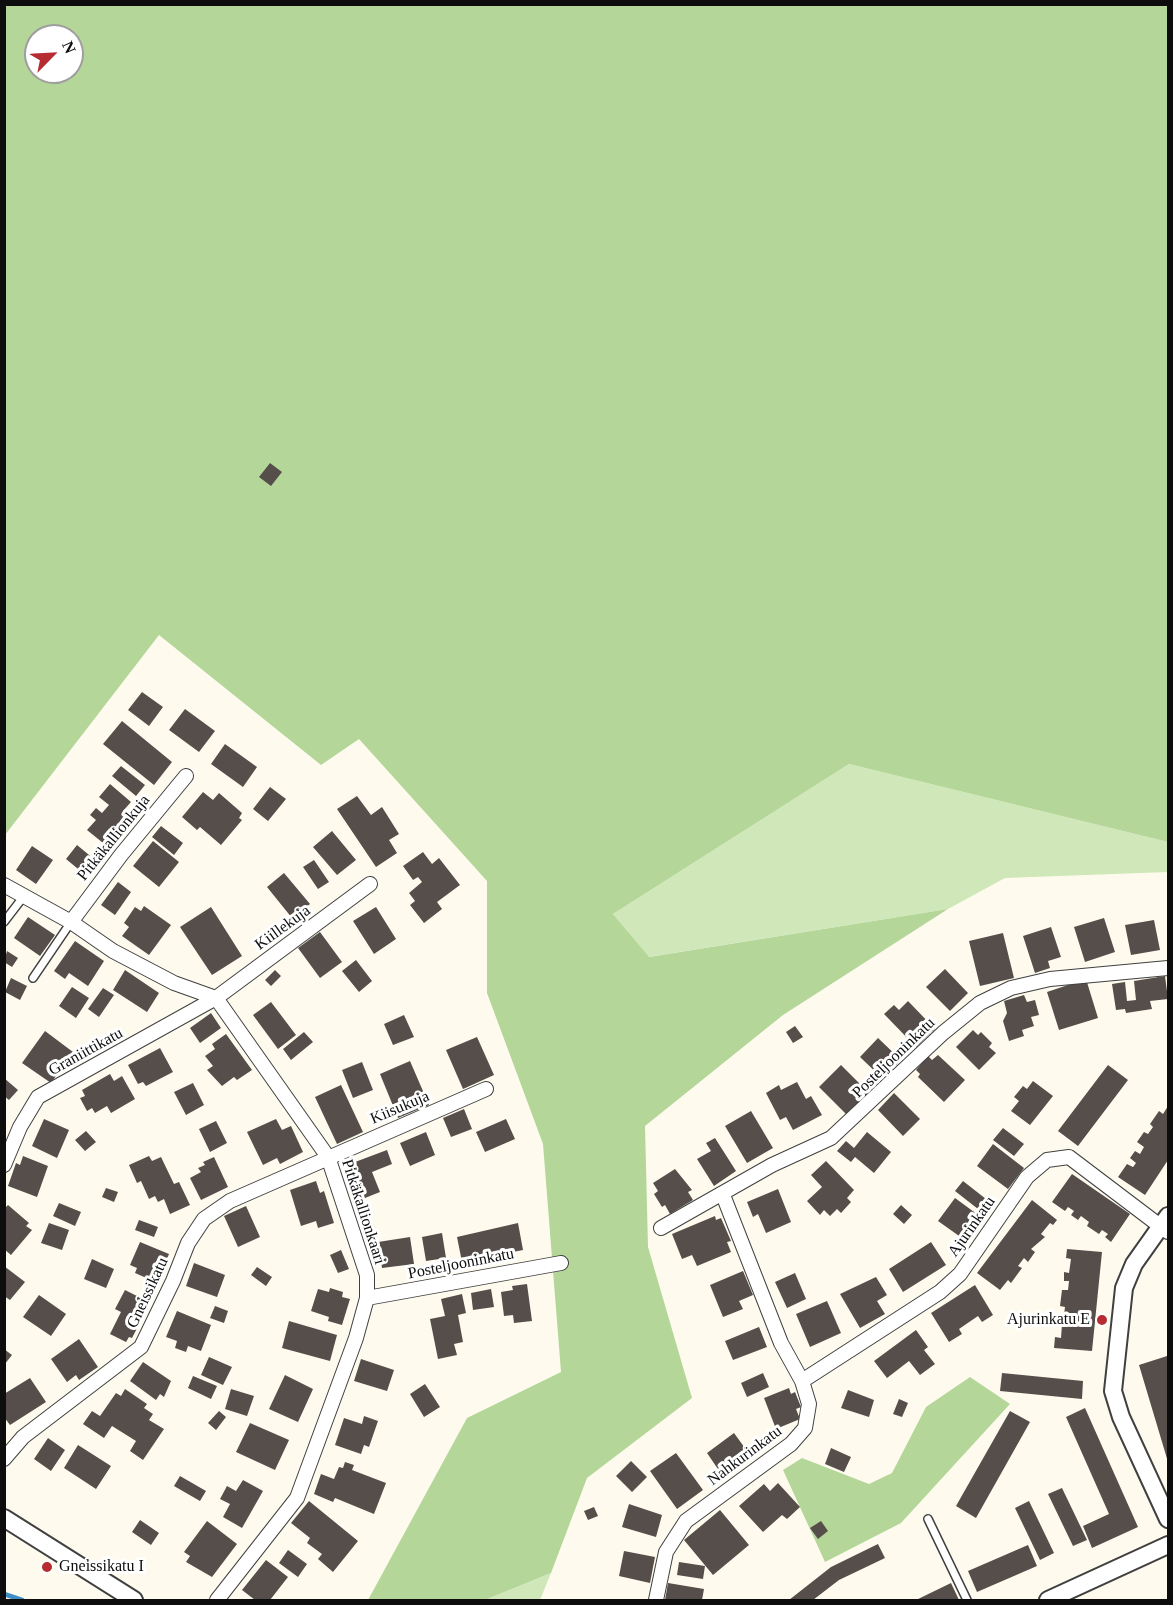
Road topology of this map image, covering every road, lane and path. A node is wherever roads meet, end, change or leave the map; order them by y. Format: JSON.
{"nodes":[{"id":1,"x":186,"y":776,"type":"dead end"},
{"id":2,"x":370,"y":884,"type":"dead end"},
{"id":3,"x":4,"y":885,"type":"edge"},
{"id":4,"x":24,"y":896,"type":"junction"},
{"id":5,"x":4,"y":922,"type":"edge"},
{"id":6,"x":70,"y":922,"type":"junction"},
{"id":7,"x":1168,"y":968,"type":"edge"},
{"id":8,"x":33,"y":978,"type":"dead end"},
{"id":9,"x":216,"y":998,"type":"junction"},
{"id":10,"x":486,"y":1089,"type":"dead end"},
{"id":11,"x":328,"y":1157,"type":"junction"},
{"id":12,"x":4,"y":1165,"type":"edge"},
{"id":13,"x":723,"y":1195,"type":"junction"},
{"id":14,"x":1166,"y":1225,"type":"edge"},
{"id":15,"x":661,"y":1228,"type":"dead end"},
{"id":16,"x":561,"y":1263,"type":"dead end"},
{"id":17,"x":367,"y":1298,"type":"junction"},
{"id":18,"x":802,"y":1380,"type":"junction"},
{"id":19,"x":4,"y":1459,"type":"edge"},
{"id":20,"x":4,"y":1518,"type":"edge"},
{"id":21,"x":928,"y":1519,"type":"dead end"},
{"id":22,"x":1168,"y":1519,"type":"edge"},
{"id":23,"x":1168,"y":1545,"type":"edge"},
{"id":24,"x":134,"y":1600,"type":"edge"},
{"id":25,"x":217,"y":1600,"type":"edge"},
{"id":26,"x":656,"y":1600,"type":"edge"},
{"id":27,"x":967,"y":1600,"type":"edge"},
{"id":28,"x":1048,"y":1600,"type":"edge"}],
"edges":[{"from":1,"to":6,"type":"street","name":"Pitkäkallionkuja"},
{"from":2,"to":9,"type":"street","name":"Kiillekuja"},
{"from":3,"to":4,"type":"street"},
{"from":4,"to":5,"type":"lane"},
{"from":4,"to":6,"type":"street"},
{"from":6,"to":8,"type":"lane"},
{"from":6,"to":9,"type":"street"},
{"from":7,"to":13,"type":"street","name":"Posteljooninkatu"},
{"from":9,"to":11,"type":"street","name":"Pitkäkallionkaari"},
{"from":9,"to":12,"type":"street","name":"Graniittikatu"},
{"from":10,"to":11,"type":"street","name":"Kiisukuja"},
{"from":11,"to":17,"type":"street","name":"Pitkäkallionkaari"},
{"from":11,"to":19,"type":"street","name":"Gneissikatu"},
{"from":13,"to":15,"type":"street","name":"Posteljooninkatu"},
{"from":13,"to":18,"type":"street","name":"Nahkurinkatu"},
{"from":14,"to":18,"type":"street","name":"Ajurinkatu"},
{"from":14,"to":22,"type":"street"},
{"from":16,"to":17,"type":"street","name":"Posteljooninkatu"},
{"from":17,"to":25,"type":"street","name":"Pitkäkallionkaari"},
{"from":18,"to":26,"type":"street","name":"Nahkurinkatu"},
{"from":20,"to":24,"type":"street"},
{"from":21,"to":27,"type":"lane"},
{"from":23,"to":28,"type":"street"}]}
